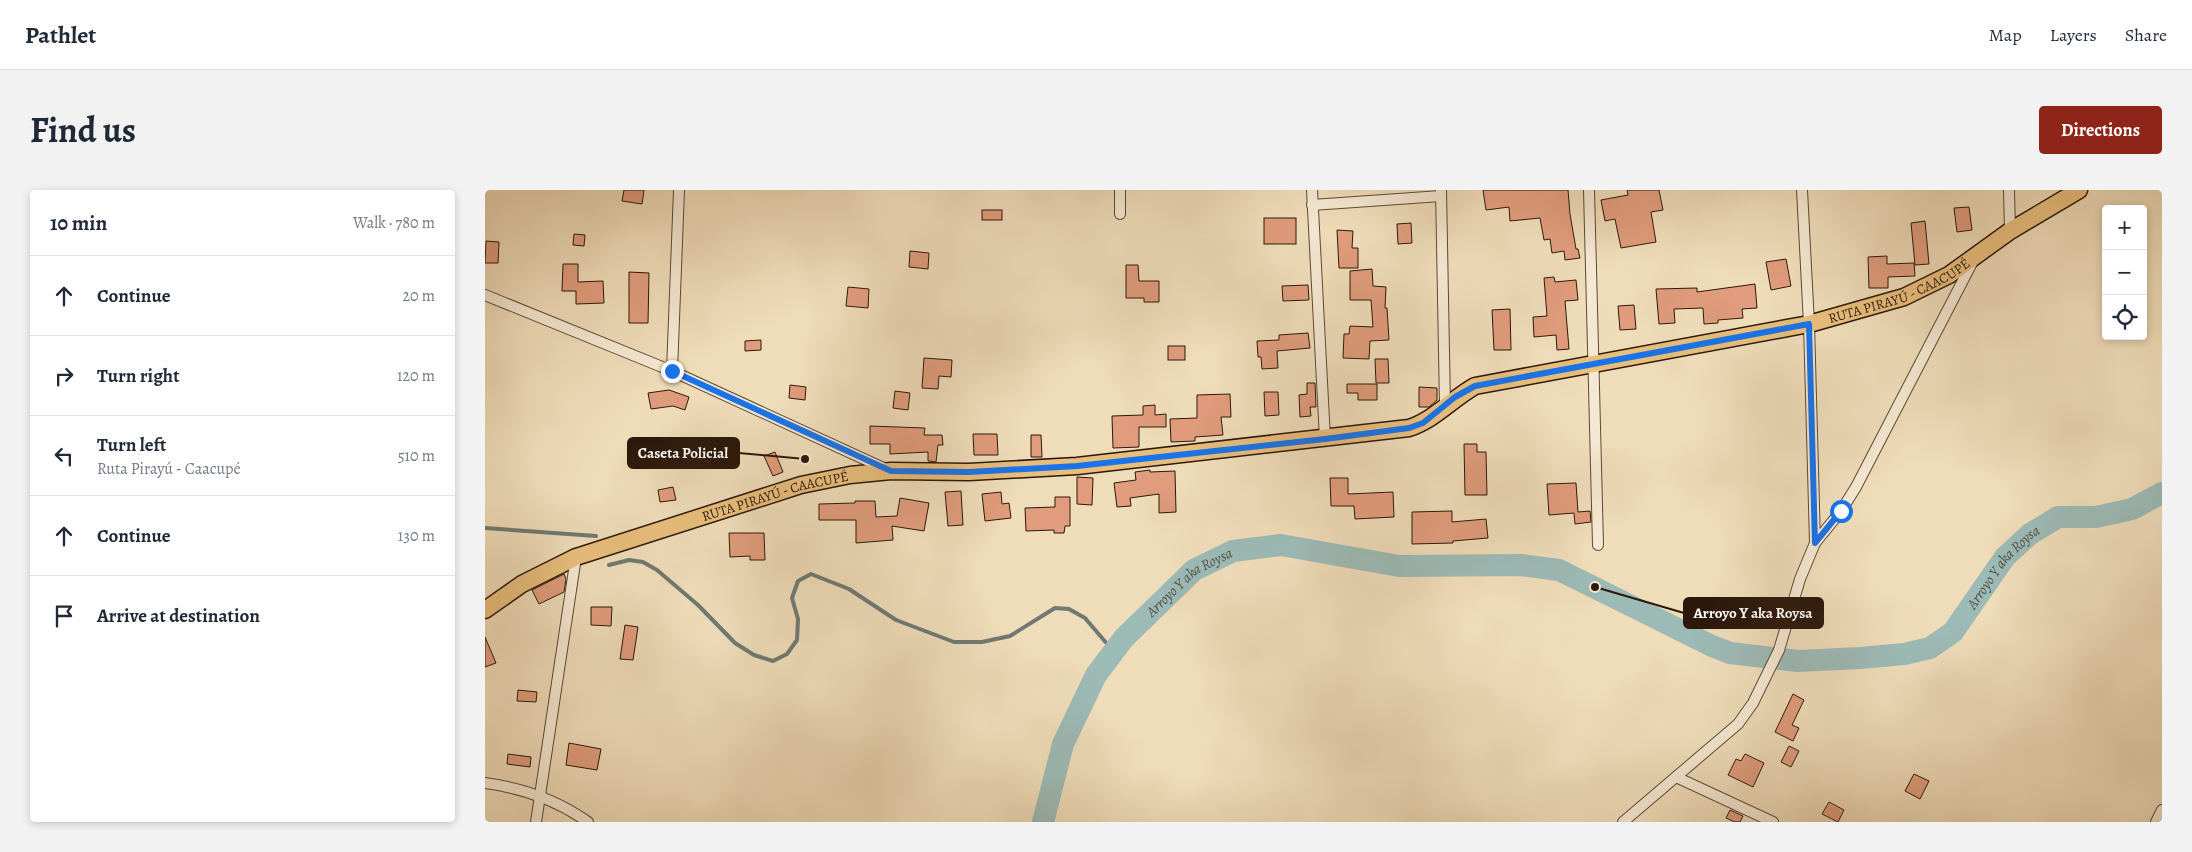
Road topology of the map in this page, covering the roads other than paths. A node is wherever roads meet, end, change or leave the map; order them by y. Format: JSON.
{"nodes":[{"id":1,"x":679,"y":190,"type":"edge"},
{"id":2,"x":1120,"y":190,"type":"edge"},
{"id":3,"x":1312,"y":190,"type":"edge"},
{"id":4,"x":1589,"y":190,"type":"edge"},
{"id":5,"x":1802,"y":190,"type":"edge"},
{"id":6,"x":2009,"y":190,"type":"edge"},
{"id":7,"x":2079,"y":190,"type":"edge"},
{"id":8,"x":1441,"y":193,"type":"edge"},
{"id":9,"x":1312,"y":205,"type":"junction"},
{"id":10,"x":1120,"y":214,"type":"dead end"},
{"id":11,"x":2010,"y":231,"type":"junction"},
{"id":12,"x":1976,"y":255,"type":"junction"},
{"id":13,"x":485,"y":295,"type":"edge"},
{"id":14,"x":1809,"y":324,"type":"junction"},
{"id":15,"x":1594,"y":365,"type":"junction"},
{"id":16,"x":672,"y":371,"type":"junction"},
{"id":17,"x":1445,"y":406,"type":"junction"},
{"id":18,"x":1325,"y":439,"type":"junction"},
{"id":19,"x":891,"y":471,"type":"junction"},
{"id":20,"x":1815,"y":543,"type":"junction"},
{"id":21,"x":1598,"y":545,"type":"dead end"},
{"id":22,"x":576,"y":557,"type":"junction"},
{"id":23,"x":485,"y":610,"type":"edge"},
{"id":24,"x":1676,"y":777,"type":"junction"},
{"id":25,"x":485,"y":783,"type":"edge"},
{"id":26,"x":540,"y":795,"type":"junction"},
{"id":27,"x":2162,"y":810,"type":"edge"},
{"id":28,"x":536,"y":822,"type":"edge"},
{"id":29,"x":588,"y":822,"type":"edge"},
{"id":30,"x":1623,"y":822,"type":"edge"},
{"id":31,"x":1773,"y":822,"type":"edge"},
{"id":32,"x":2156,"y":822,"type":"edge"}],
"edges":[{"from":1,"to":16,"type":"street"},
{"from":2,"to":10,"type":"street"},
{"from":3,"to":9,"type":"street"},
{"from":4,"to":15,"type":"street"},
{"from":5,"to":14,"type":"street"},
{"from":6,"to":11,"type":"street"},
{"from":7,"to":11,"type":"main road","name":"RUTA PIRAYÚ - CAACUPÉ"},
{"from":8,"to":9,"type":"street"},
{"from":8,"to":17,"type":"street"},
{"from":9,"to":18,"type":"street"},
{"from":11,"to":12,"type":"main road","name":"RUTA PIRAYÚ - CAACUPÉ"},
{"from":12,"to":14,"type":"main road","name":"RUTA PIRAYÚ - CAACUPÉ"},
{"from":12,"to":20,"type":"street"},
{"from":13,"to":16,"type":"street"},
{"from":14,"to":15,"type":"main road","name":"RUTA PIRAYÚ - CAACUPÉ"},
{"from":14,"to":20,"type":"street"},
{"from":15,"to":17,"type":"main road","name":"RUTA PIRAYÚ - CAACUPÉ"},
{"from":15,"to":21,"type":"street"},
{"from":16,"to":19,"type":"street"},
{"from":17,"to":18,"type":"main road","name":"RUTA PIRAYÚ - CAACUPÉ"},
{"from":18,"to":19,"type":"main road","name":"RUTA PIRAYÚ - CAACUPÉ"},
{"from":19,"to":22,"type":"main road","name":"RUTA PIRAYÚ - CAACUPÉ"},
{"from":20,"to":24,"type":"street"},
{"from":22,"to":23,"type":"main road","name":"RUTA PIRAYÚ - CAACUPÉ"},
{"from":22,"to":26,"type":"street"},
{"from":24,"to":30,"type":"street"},
{"from":24,"to":31,"type":"street"},
{"from":25,"to":26,"type":"street"},
{"from":26,"to":28,"type":"street"},
{"from":26,"to":29,"type":"street"},
{"from":27,"to":32,"type":"street"}]}
